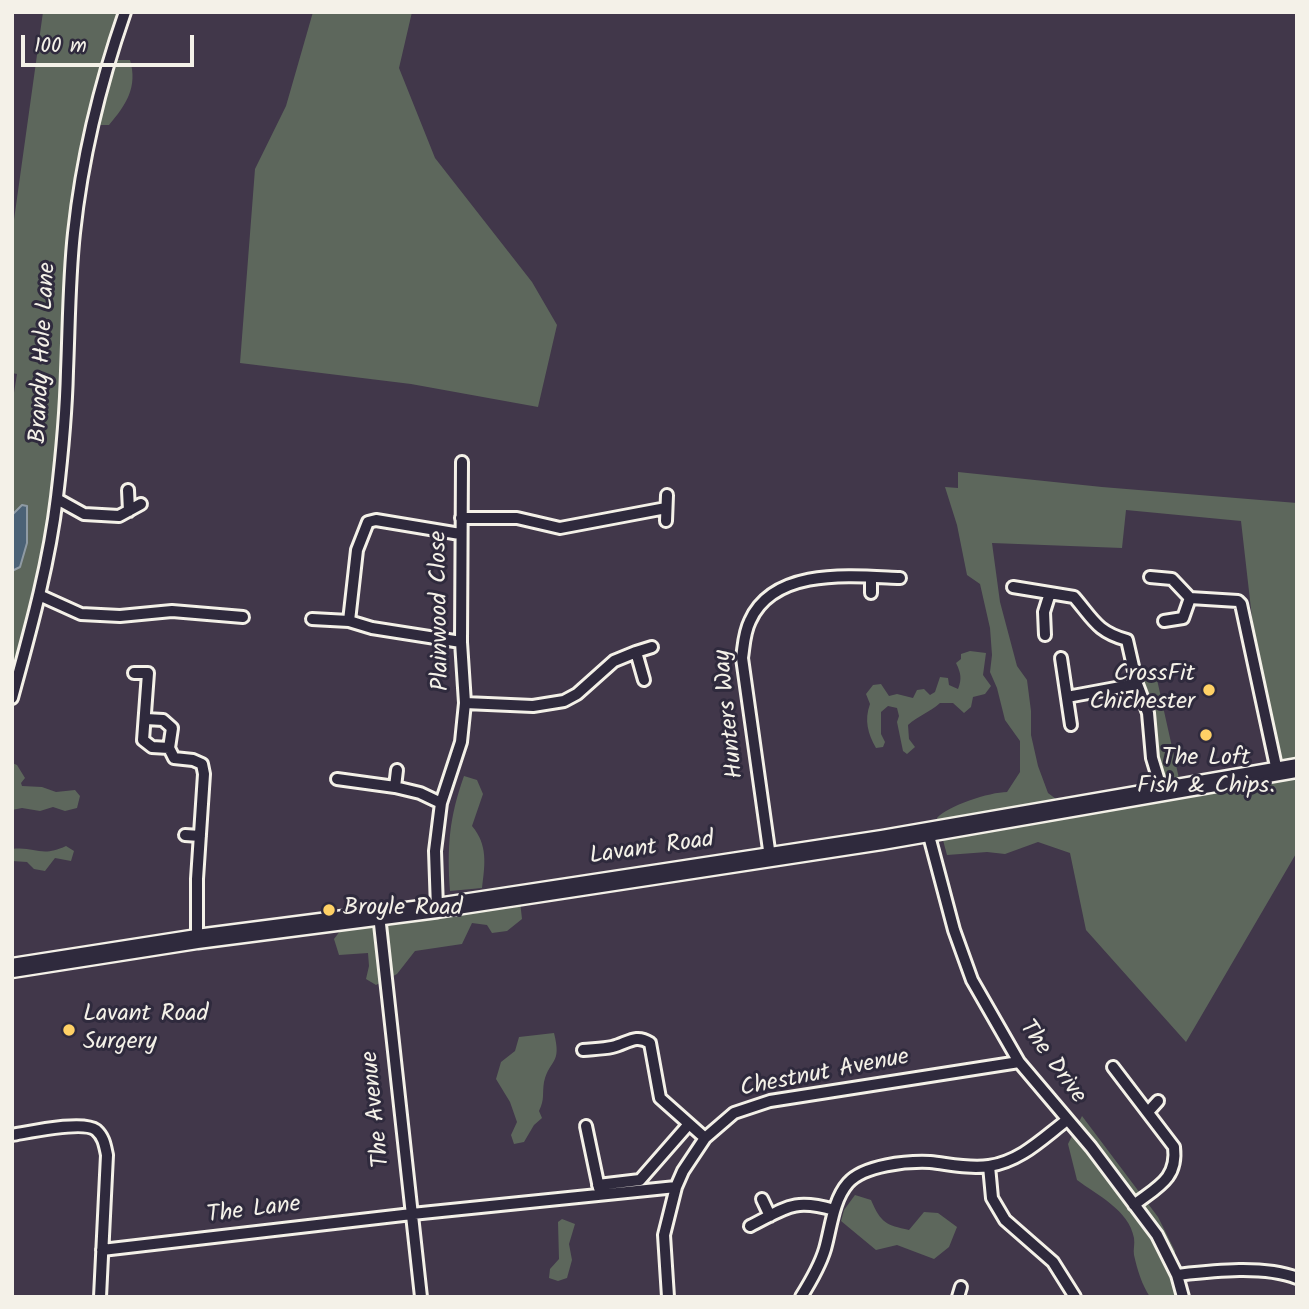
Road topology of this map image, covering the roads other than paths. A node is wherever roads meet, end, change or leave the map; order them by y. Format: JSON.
{"nodes":[{"id":1,"x":125,"y":12,"type":"edge"},
{"id":2,"x":462,"y":463,"type":"dead end"},
{"id":3,"x":128,"y":490,"type":"dead end"},
{"id":4,"x":667,"y":495,"type":"dead end"},
{"id":5,"x":57,"y":499,"type":"junction"},
{"id":6,"x":141,"y":504,"type":"dead end"},
{"id":7,"x":666,"y":508,"type":"junction"},
{"id":8,"x":129,"y":511,"type":"junction"},
{"id":9,"x":461,"y":518,"type":"junction"},
{"id":10,"x":666,"y":521,"type":"dead end"},
{"id":11,"x":460,"y":534,"type":"junction"},
{"id":12,"x":871,"y":577,"type":"junction"},
{"id":13,"x":1150,"y":577,"type":"dead end"},
{"id":14,"x":900,"y":578,"type":"dead end"},
{"id":15,"x":1013,"y":587,"type":"dead end"},
{"id":16,"x":872,"y":593,"type":"dead end"},
{"id":17,"x":1050,"y":593,"type":"junction"},
{"id":18,"x":40,"y":595,"type":"junction"},
{"id":19,"x":1189,"y":598,"type":"junction"},
{"id":20,"x":243,"y":617,"type":"dead end"},
{"id":21,"x":312,"y":619,"type":"dead end"},
{"id":22,"x":348,"y":621,"type":"junction"},
{"id":23,"x":1164,"y":621,"type":"dead end"},
{"id":24,"x":1045,"y":635,"type":"dead end"},
{"id":25,"x":461,"y":642,"type":"junction"},
{"id":26,"x":652,"y":647,"type":"dead end"},
{"id":27,"x":636,"y":652,"type":"junction"},
{"id":28,"x":1062,"y":659,"type":"dead end"},
{"id":29,"x":134,"y":673,"type":"dead end"},
{"id":30,"x":644,"y":680,"type":"dead end"},
{"id":31,"x":1137,"y":684,"type":"junction"},
{"id":32,"x":1067,"y":697,"type":"junction"},
{"id":33,"x":12,"y":698,"type":"edge"},
{"id":34,"x":465,"y":703,"type":"junction"},
{"id":35,"x":146,"y":719,"type":"junction"},
{"id":36,"x":1071,"y":725,"type":"dead end"},
{"id":37,"x":169,"y":748,"type":"junction"},
{"id":38,"x":1297,"y":768,"type":"edge"},
{"id":39,"x":397,"y":770,"type":"dead end"},
{"id":40,"x":1278,"y":771,"type":"junction"},
{"id":41,"x":337,"y":779,"type":"dead end"},
{"id":42,"x":395,"y":787,"type":"junction"},
{"id":43,"x":1162,"y":791,"type":"junction"},
{"id":44,"x":442,"y":803,"type":"junction"},
{"id":45,"x":928,"y":832,"type":"junction"},
{"id":46,"x":185,"y":835,"type":"dead end"},
{"id":47,"x":200,"y":836,"type":"junction"},
{"id":48,"x":770,"y":857,"type":"junction"},
{"id":49,"x":437,"y":908,"type":"junction"},
{"id":50,"x":379,"y":915,"type":"junction"},
{"id":51,"x":197,"y":939,"type":"junction"},
{"id":52,"x":12,"y":968,"type":"edge"},
{"id":53,"x":583,"y":1050,"type":"dead end"},
{"id":54,"x":1019,"y":1062,"type":"junction"},
{"id":55,"x":1113,"y":1067,"type":"dead end"},
{"id":56,"x":1158,"y":1101,"type":"dead end"},
{"id":57,"x":1148,"y":1112,"type":"junction"},
{"id":58,"x":1067,"y":1120,"type":"junction"},
{"id":59,"x":689,"y":1124,"type":"junction"},
{"id":60,"x":586,"y":1126,"type":"dead end"},
{"id":61,"x":12,"y":1135,"type":"edge"},
{"id":62,"x":705,"y":1138,"type":"junction"},
{"id":63,"x":989,"y":1166,"type":"junction"},
{"id":64,"x":676,"y":1187,"type":"junction"},
{"id":65,"x":599,"y":1190,"type":"junction"},
{"id":66,"x":762,"y":1199,"type":"dead end"},
{"id":67,"x":1134,"y":1205,"type":"junction"},
{"id":68,"x":834,"y":1210,"type":"junction"},
{"id":69,"x":411,"y":1214,"type":"junction"},
{"id":70,"x":770,"y":1216,"type":"junction"},
{"id":71,"x":750,"y":1226,"type":"dead end"},
{"id":72,"x":102,"y":1250,"type":"junction"},
{"id":73,"x":1177,"y":1275,"type":"junction"},
{"id":74,"x":1297,"y":1278,"type":"edge"},
{"id":75,"x":100,"y":1297,"type":"edge"},
{"id":76,"x":421,"y":1297,"type":"edge"},
{"id":77,"x":668,"y":1297,"type":"edge"},
{"id":78,"x":801,"y":1297,"type":"edge"},
{"id":79,"x":1075,"y":1297,"type":"edge"},
{"id":80,"x":1183,"y":1297,"type":"edge"}],
"edges":[{"from":1,"to":5,"type":"street","name":"Brandy Hole Lane"},
{"from":2,"to":9,"type":"street","name":"Plainwood Close"},
{"from":3,"to":8,"type":"street"},
{"from":4,"to":7,"type":"street"},
{"from":5,"to":8,"type":"street"},
{"from":5,"to":18,"type":"street","name":"Brandy Hole Lane"},
{"from":6,"to":8,"type":"street"},
{"from":7,"to":9,"type":"street","name":"Plainwood Close"},
{"from":7,"to":10,"type":"street"},
{"from":9,"to":11,"type":"street","name":"Plainwood Close"},
{"from":11,"to":22,"type":"street"},
{"from":11,"to":25,"type":"street","name":"Plainwood Close"},
{"from":12,"to":14,"type":"street","name":"Hunters Way"},
{"from":12,"to":16,"type":"street"},
{"from":12,"to":48,"type":"street","name":"Hunters Way"},
{"from":13,"to":19,"type":"street"},
{"from":15,"to":17,"type":"street"},
{"from":17,"to":24,"type":"street"},
{"from":17,"to":31,"type":"street"},
{"from":18,"to":20,"type":"street"},
{"from":18,"to":33,"type":"street","name":"Brandy Hole Lane"},
{"from":19,"to":23,"type":"street"},
{"from":19,"to":40,"type":"street"},
{"from":21,"to":22,"type":"street"},
{"from":22,"to":25,"type":"street"},
{"from":25,"to":34,"type":"street","name":"Plainwood Close"},
{"from":26,"to":27,"type":"street","name":"Plainwood Close"},
{"from":27,"to":30,"type":"street"},
{"from":27,"to":34,"type":"street","name":"Plainwood Close"},
{"from":28,"to":32,"type":"street"},
{"from":29,"to":35,"type":"street"},
{"from":31,"to":32,"type":"street"},
{"from":31,"to":43,"type":"street"},
{"from":32,"to":36,"type":"street"},
{"from":34,"to":44,"type":"street","name":"Plainwood Close"},
{"from":35,"to":37,"type":"street"},
{"from":35,"to":37,"type":"street"},
{"from":37,"to":47,"type":"street"},
{"from":38,"to":40,"type":"main road","name":"Lavant Road"},
{"from":39,"to":42,"type":"street"},
{"from":40,"to":43,"type":"main road","name":"Lavant Road"},
{"from":41,"to":42,"type":"street"},
{"from":42,"to":44,"type":"street"},
{"from":43,"to":45,"type":"main road","name":"Lavant Road"},
{"from":44,"to":49,"type":"street","name":"Plainwood Close"},
{"from":45,"to":48,"type":"main road","name":"Lavant Road"},
{"from":45,"to":54,"type":"street","name":"The Drive"},
{"from":46,"to":47,"type":"street"},
{"from":47,"to":51,"type":"street"},
{"from":48,"to":49,"type":"main road","name":"Lavant Road"},
{"from":49,"to":50,"type":"main road","name":"Lavant Road"},
{"from":50,"to":51,"type":"main road","name":"Lavant Road"},
{"from":50,"to":69,"type":"street","name":"The Avenue"},
{"from":51,"to":52,"type":"main road","name":"Lavant Road"},
{"from":53,"to":59,"type":"street"},
{"from":54,"to":58,"type":"street","name":"The Drive"},
{"from":54,"to":62,"type":"street","name":"Chestnut Avenue"},
{"from":55,"to":57,"type":"street"},
{"from":56,"to":57,"type":"street"},
{"from":57,"to":67,"type":"street"},
{"from":58,"to":63,"type":"street"},
{"from":58,"to":67,"type":"street","name":"The Drive"},
{"from":59,"to":62,"type":"street"},
{"from":59,"to":65,"type":"street"},
{"from":60,"to":65,"type":"street"},
{"from":61,"to":72,"type":"street"},
{"from":62,"to":64,"type":"street","name":"Chestnut Avenue"},
{"from":63,"to":68,"type":"street"},
{"from":63,"to":79,"type":"street"},
{"from":64,"to":65,"type":"street"},
{"from":64,"to":77,"type":"street","name":"Chestnut Avenue"},
{"from":65,"to":69,"type":"street"},
{"from":66,"to":70,"type":"street"},
{"from":67,"to":73,"type":"street","name":"The Drive"},
{"from":68,"to":70,"type":"street"},
{"from":68,"to":78,"type":"street"},
{"from":69,"to":72,"type":"street","name":"The Lane"},
{"from":69,"to":76,"type":"street","name":"The Avenue"},
{"from":70,"to":71,"type":"street"},
{"from":72,"to":75,"type":"street"},
{"from":73,"to":74,"type":"street"},
{"from":73,"to":80,"type":"street","name":"The Drive"}]}
